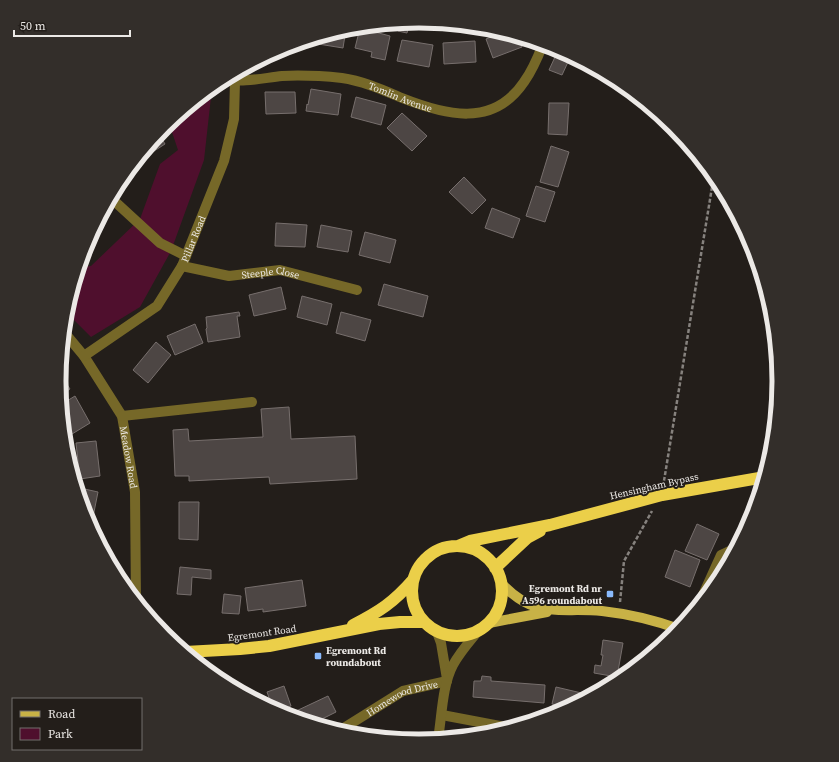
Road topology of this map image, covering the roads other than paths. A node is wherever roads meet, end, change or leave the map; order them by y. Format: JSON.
{"nodes":[{"id":1,"x":540,"y":50,"type":"edge"},
{"id":2,"x":235,"y":81,"type":"joint"},
{"id":3,"x":115,"y":202,"type":"edge"},
{"id":4,"x":186,"y":256,"type":"junction"},
{"id":5,"x":182,"y":266,"type":"junction"},
{"id":6,"x":358,"y":290,"type":"dead end"},
{"id":7,"x":70,"y":339,"type":"edge"},
{"id":8,"x":84,"y":356,"type":"junction"},
{"id":9,"x":252,"y":402,"type":"dead end"},
{"id":10,"x":122,"y":416,"type":"junction"},
{"id":11,"x":758,"y":478,"type":"edge"},
{"id":12,"x":550,"y":525,"type":"junction"},
{"id":13,"x":458,"y":546,"type":"junction"},
{"id":14,"x":728,"y":552,"type":"edge"},
{"id":15,"x":495,"y":568,"type":"junction"},
{"id":16,"x":413,"y":580,"type":"junction"},
{"id":17,"x":501,"y":583,"type":"junction"},
{"id":18,"x":707,"y":585,"type":"edge"},
{"id":19,"x":136,"y":591,"type":"edge"},
{"id":20,"x":555,"y":610,"type":"junction"},
{"id":21,"x":424,"y":622,"type":"junction"},
{"id":22,"x":484,"y":626,"type":"junction"},
{"id":23,"x":673,"y":627,"type":"edge"},
{"id":24,"x":341,"y":631,"type":"junction"},
{"id":25,"x":437,"y":632,"type":"junction"},
{"id":26,"x":194,"y":652,"type":"edge"},
{"id":27,"x":447,"y":681,"type":"junction"},
{"id":28,"x":442,"y":715,"type":"junction"},
{"id":29,"x":496,"y":725,"type":"edge"},
{"id":30,"x":347,"y":726,"type":"edge"},
{"id":31,"x":439,"y":733,"type":"edge"}],
"edges":[{"from":1,"to":2,"type":"street","name":"Tomlin Avenue"},
{"from":2,"to":4,"type":"street","name":"Pillar Road"},
{"from":3,"to":4,"type":"street"},
{"from":4,"to":5,"type":"street","name":"Pillar Road"},
{"from":5,"to":6,"type":"street","name":"Steeple Close"},
{"from":5,"to":8,"type":"street","name":"Pillar Road"},
{"from":7,"to":8,"type":"street","name":"Meadow Road"},
{"from":8,"to":10,"type":"street","name":"Meadow Road"},
{"from":9,"to":10,"type":"street"},
{"from":10,"to":19,"type":"street","name":"Meadow Road"},
{"from":11,"to":12,"type":"highway","name":"Hensingham Bypass"},
{"from":12,"to":13,"type":"highway","name":"Hensingham Bypass"},
{"from":12,"to":15,"type":"highway","name":"Hensingham Bypass"},
{"from":13,"to":15,"type":"highway"},
{"from":13,"to":16,"type":"highway"},
{"from":14,"to":18,"type":"street"},
{"from":15,"to":17,"type":"highway"},
{"from":16,"to":21,"type":"highway"},
{"from":16,"to":24,"type":"highway"},
{"from":17,"to":20,"type":"main road"},
{"from":17,"to":22,"type":"highway"},
{"from":20,"to":22,"type":"main road"},
{"from":20,"to":23,"type":"main road"},
{"from":21,"to":24,"type":"highway"},
{"from":21,"to":25,"type":"highway"},
{"from":22,"to":25,"type":"highway"},
{"from":22,"to":27,"type":"street"},
{"from":24,"to":26,"type":"highway","name":"Egremont Road"},
{"from":25,"to":27,"type":"street"},
{"from":27,"to":28,"type":"street"},
{"from":27,"to":30,"type":"street","name":"Homewood Drive"},
{"from":28,"to":29,"type":"street"},
{"from":28,"to":31,"type":"street"}]}
